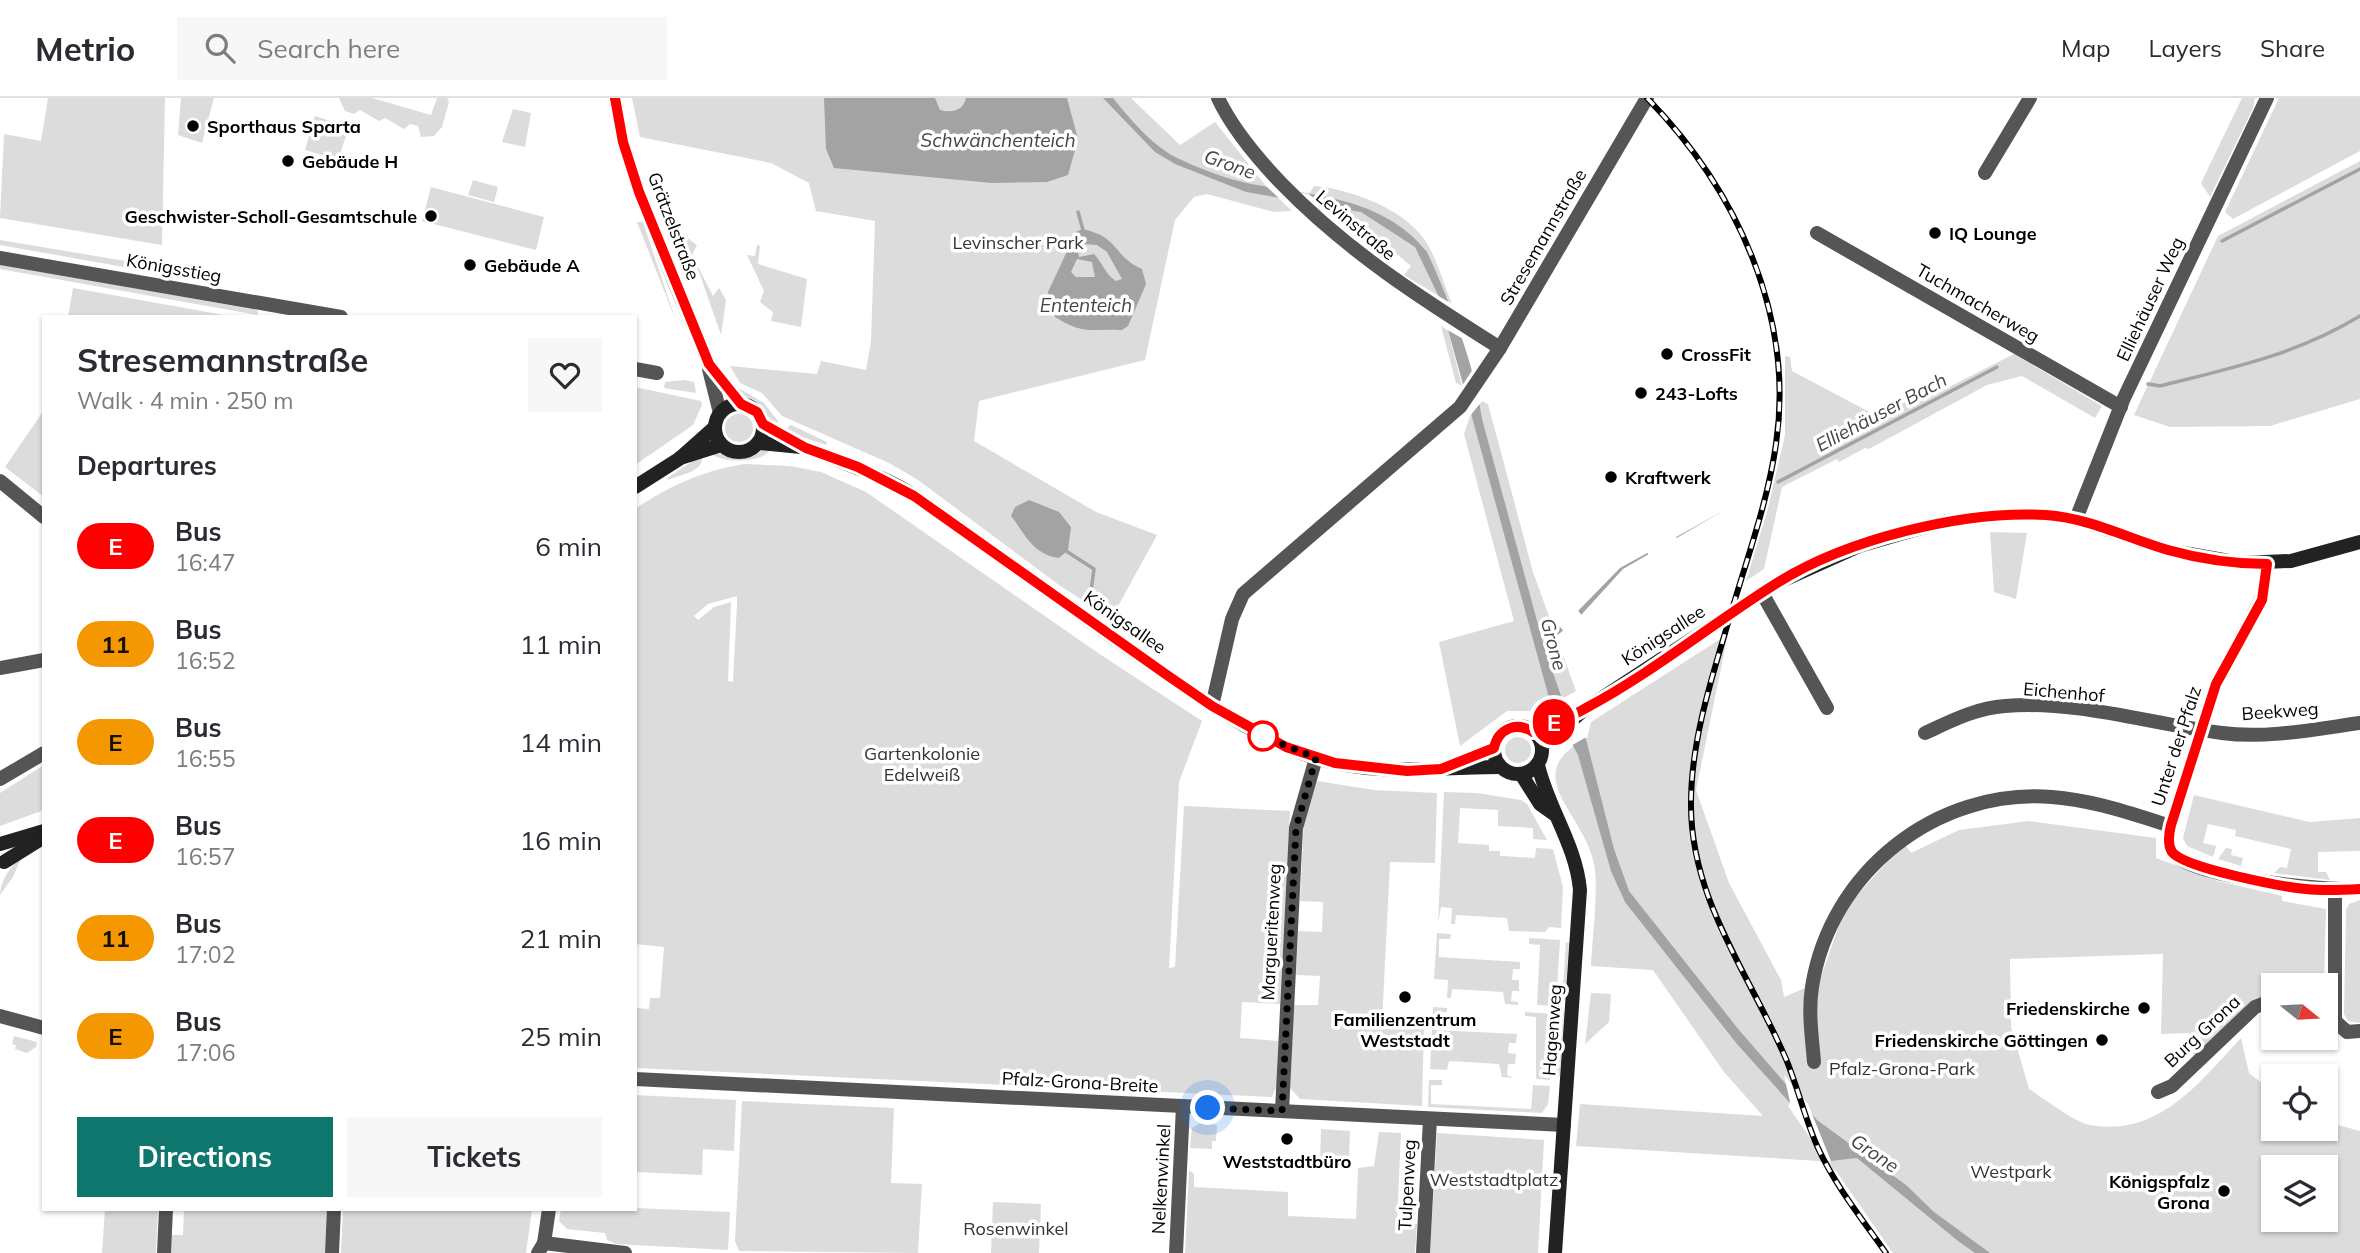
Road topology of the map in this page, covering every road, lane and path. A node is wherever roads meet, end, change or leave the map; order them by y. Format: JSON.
{"nodes":[{"id":1,"x":615,"y":98,"type":"edge"},
{"id":2,"x":1218,"y":98,"type":"edge"},
{"id":3,"x":1647,"y":98,"type":"edge"},
{"id":4,"x":2030,"y":98,"type":"edge"},
{"id":5,"x":2267,"y":98,"type":"edge"},
{"id":6,"x":1985,"y":173,"type":"dead end"},
{"id":7,"x":1817,"y":233,"type":"dead end"},
{"id":8,"x":0,"y":258,"type":"edge"},
{"id":9,"x":329,"y":315,"type":"edge"},
{"id":10,"x":1500,"y":348,"type":"junction"},
{"id":11,"x":709,"y":364,"type":"junction"},
{"id":12,"x":637,"y":369,"type":"edge"},
{"id":13,"x":657,"y":373,"type":"dead end"},
{"id":14,"x":741,"y":404,"type":"junction"},
{"id":15,"x":2121,"y":407,"type":"junction"},
{"id":16,"x":717,"y":420,"type":"junction"},
{"id":17,"x":763,"y":424,"type":"junction"},
{"id":18,"x":759,"y":443,"type":"junction"},
{"id":19,"x":721,"y":445,"type":"junction"},
{"id":20,"x":806,"y":448,"type":"junction"},
{"id":21,"x":679,"y":459,"type":"junction"},
{"id":22,"x":0,"y":481,"type":"edge"},
{"id":23,"x":637,"y":486,"type":"edge"},
{"id":24,"x":42,"y":515,"type":"edge"},
{"id":25,"x":2077,"y":519,"type":"junction"},
{"id":26,"x":2360,"y":542,"type":"edge"},
{"id":27,"x":2267,"y":564,"type":"junction"},
{"id":28,"x":1762,"y":593,"type":"junction"},
{"id":29,"x":42,"y":660,"type":"edge"},
{"id":30,"x":0,"y":668,"type":"edge"},
{"id":31,"x":1212,"y":706,"type":"junction"},
{"id":32,"x":1827,"y":708,"type":"dead end"},
{"id":33,"x":2360,"y":723,"type":"edge"},
{"id":34,"x":1553,"y":729,"type":"junction"},
{"id":35,"x":2203,"y":729,"type":"junction"},
{"id":36,"x":1533,"y":732,"type":"junction"},
{"id":37,"x":1925,"y":733,"type":"dead end"},
{"id":38,"x":1542,"y":747,"type":"junction"},
{"id":39,"x":1494,"y":748,"type":"junction"},
{"id":40,"x":42,"y":754,"type":"edge"},
{"id":41,"x":1316,"y":758,"type":"junction"},
{"id":42,"x":1538,"y":765,"type":"junction"},
{"id":43,"x":1500,"y":767,"type":"junction"},
{"id":44,"x":1441,"y":769,"type":"junction"},
{"id":45,"x":1521,"y":774,"type":"junction"},
{"id":46,"x":0,"y":779,"type":"edge"},
{"id":47,"x":1554,"y":814,"type":"junction"},
{"id":48,"x":2171,"y":825,"type":"junction"},
{"id":49,"x":42,"y":832,"type":"edge"},
{"id":50,"x":42,"y":838,"type":"edge"},
{"id":51,"x":1,"y":858,"type":"edge"},
{"id":52,"x":2360,"y":889,"type":"edge"},
{"id":53,"x":2335,"y":890,"type":"junction"},
{"id":54,"x":2331,"y":973,"type":"edge"},
{"id":55,"x":2261,"y":1005,"type":"edge"},
{"id":56,"x":0,"y":1016,"type":"edge"},
{"id":57,"x":2338,"y":1026,"type":"edge"},
{"id":58,"x":42,"y":1027,"type":"edge"},
{"id":59,"x":2360,"y":1031,"type":"edge"},
{"id":60,"x":1814,"y":1062,"type":"dead end"},
{"id":61,"x":637,"y":1079,"type":"edge"},
{"id":62,"x":2158,"y":1092,"type":"dead end"},
{"id":63,"x":1183,"y":1106,"type":"junction"},
{"id":64,"x":1282,"y":1111,"type":"junction"},
{"id":65,"x":1430,"y":1119,"type":"junction"},
{"id":66,"x":1564,"y":1125,"type":"junction"},
{"id":67,"x":166,"y":1211,"type":"edge"},
{"id":68,"x":334,"y":1211,"type":"edge"},
{"id":69,"x":549,"y":1211,"type":"edge"},
{"id":70,"x":541,"y":1248,"type":"edge"},
{"id":71,"x":164,"y":1253,"type":"edge"},
{"id":72,"x":332,"y":1253,"type":"edge"},
{"id":73,"x":625,"y":1253,"type":"edge"},
{"id":74,"x":1176,"y":1253,"type":"edge"},
{"id":75,"x":1423,"y":1253,"type":"edge"},
{"id":76,"x":1555,"y":1253,"type":"edge"}],
"edges":[{"from":1,"to":11,"type":"street","name":"Grätzelstraße"},
{"from":2,"to":10,"type":"street","name":"Levinstraße"},
{"from":3,"to":10,"type":"street","name":"Stresemannstraße"},
{"from":4,"to":6,"type":"street"},
{"from":5,"to":15,"type":"street","name":"Elliehäuser Weg"},
{"from":7,"to":15,"type":"street","name":"Tuchmacherweg"},
{"from":8,"to":9,"type":"street","name":"Königsstieg"},
{"from":10,"to":31,"type":"street","name":"Stresemannstraße"},
{"from":11,"to":14,"type":"street","name":"Grätzelstraße"},
{"from":11,"to":16,"type":"street","name":"Grätzelstraße"},
{"from":12,"to":13,"type":"street"},
{"from":14,"to":16,"type":"street","name":"Königsallee"},
{"from":14,"to":17,"type":"street","name":"Königsallee"},
{"from":15,"to":25,"type":"street","name":"Elliehäuser Weg"},
{"from":16,"to":19,"type":"street"},
{"from":16,"to":21,"type":"street","name":"Königsallee"},
{"from":17,"to":18,"type":"street"},
{"from":17,"to":20,"type":"street","name":"Königsallee"},
{"from":18,"to":19,"type":"street","name":"Königsallee"},
{"from":18,"to":20,"type":"street","name":"Königsallee"},
{"from":19,"to":21,"type":"street","name":"Königsallee"},
{"from":20,"to":31,"type":"street","name":"Königsallee"},
{"from":21,"to":23,"type":"street","name":"Königsallee"},
{"from":22,"to":24,"type":"street"},
{"from":25,"to":27,"type":"street","name":"Königsallee"},
{"from":25,"to":28,"type":"street","name":"Königsallee"},
{"from":26,"to":27,"type":"street","name":"Königsallee"},
{"from":27,"to":35,"type":"street","name":"Unter der Pfalz"},
{"from":28,"to":32,"type":"street"},
{"from":28,"to":34,"type":"street","name":"Königsallee"},
{"from":29,"to":30,"type":"street"},
{"from":31,"to":41,"type":"street","name":"Königsallee"},
{"from":33,"to":35,"type":"street","name":"Beekweg"},
{"from":34,"to":36,"type":"street","name":"Königsallee"},
{"from":34,"to":38,"type":"street","name":"Königsallee"},
{"from":35,"to":37,"type":"street","name":"Eichenhof"},
{"from":35,"to":48,"type":"street","name":"Unter der Pfalz"},
{"from":36,"to":38,"type":"street"},
{"from":36,"to":39,"type":"street","name":"Königsallee"},
{"from":38,"to":42,"type":"street"},
{"from":39,"to":43,"type":"street"},
{"from":39,"to":44,"type":"street","name":"Königsallee"},
{"from":40,"to":46,"type":"street"},
{"from":41,"to":44,"type":"street","name":"Königsallee"},
{"from":41,"to":64,"type":"street","name":"Margueritenweg"},
{"from":42,"to":45,"type":"street"},
{"from":42,"to":47,"type":"street","name":"Hagenweg"},
{"from":43,"to":44,"type":"street","name":"Königsallee"},
{"from":43,"to":45,"type":"street","name":"Königsallee"},
{"from":45,"to":47,"type":"street","name":"Hagenweg"},
{"from":47,"to":66,"type":"street","name":"Hagenweg"},
{"from":48,"to":53,"type":"street"},
{"from":48,"to":60,"type":"street"},
{"from":49,"to":51,"type":"street"},
{"from":50,"to":51,"type":"street"},
{"from":52,"to":53,"type":"street"},
{"from":53,"to":54,"type":"street"},
{"from":55,"to":62,"type":"street","name":"Burg Grona"},
{"from":56,"to":58,"type":"street"},
{"from":57,"to":59,"type":"street"},
{"from":61,"to":63,"type":"street","name":"Pfalz-Grona-Breite"},
{"from":63,"to":64,"type":"street","name":"Pfalz-Grona-Breite"},
{"from":63,"to":74,"type":"street","name":"Nelkenwinkel"},
{"from":64,"to":65,"type":"street","name":"Pfalz-Grona-Breite"},
{"from":65,"to":66,"type":"street","name":"Pfalz-Grona-Breite"},
{"from":65,"to":75,"type":"street","name":"Tulpenweg"},
{"from":66,"to":76,"type":"street","name":"Hagenweg"},
{"from":67,"to":71,"type":"street"},
{"from":68,"to":72,"type":"street"},
{"from":69,"to":70,"type":"street"},
{"from":70,"to":73,"type":"street"}]}
